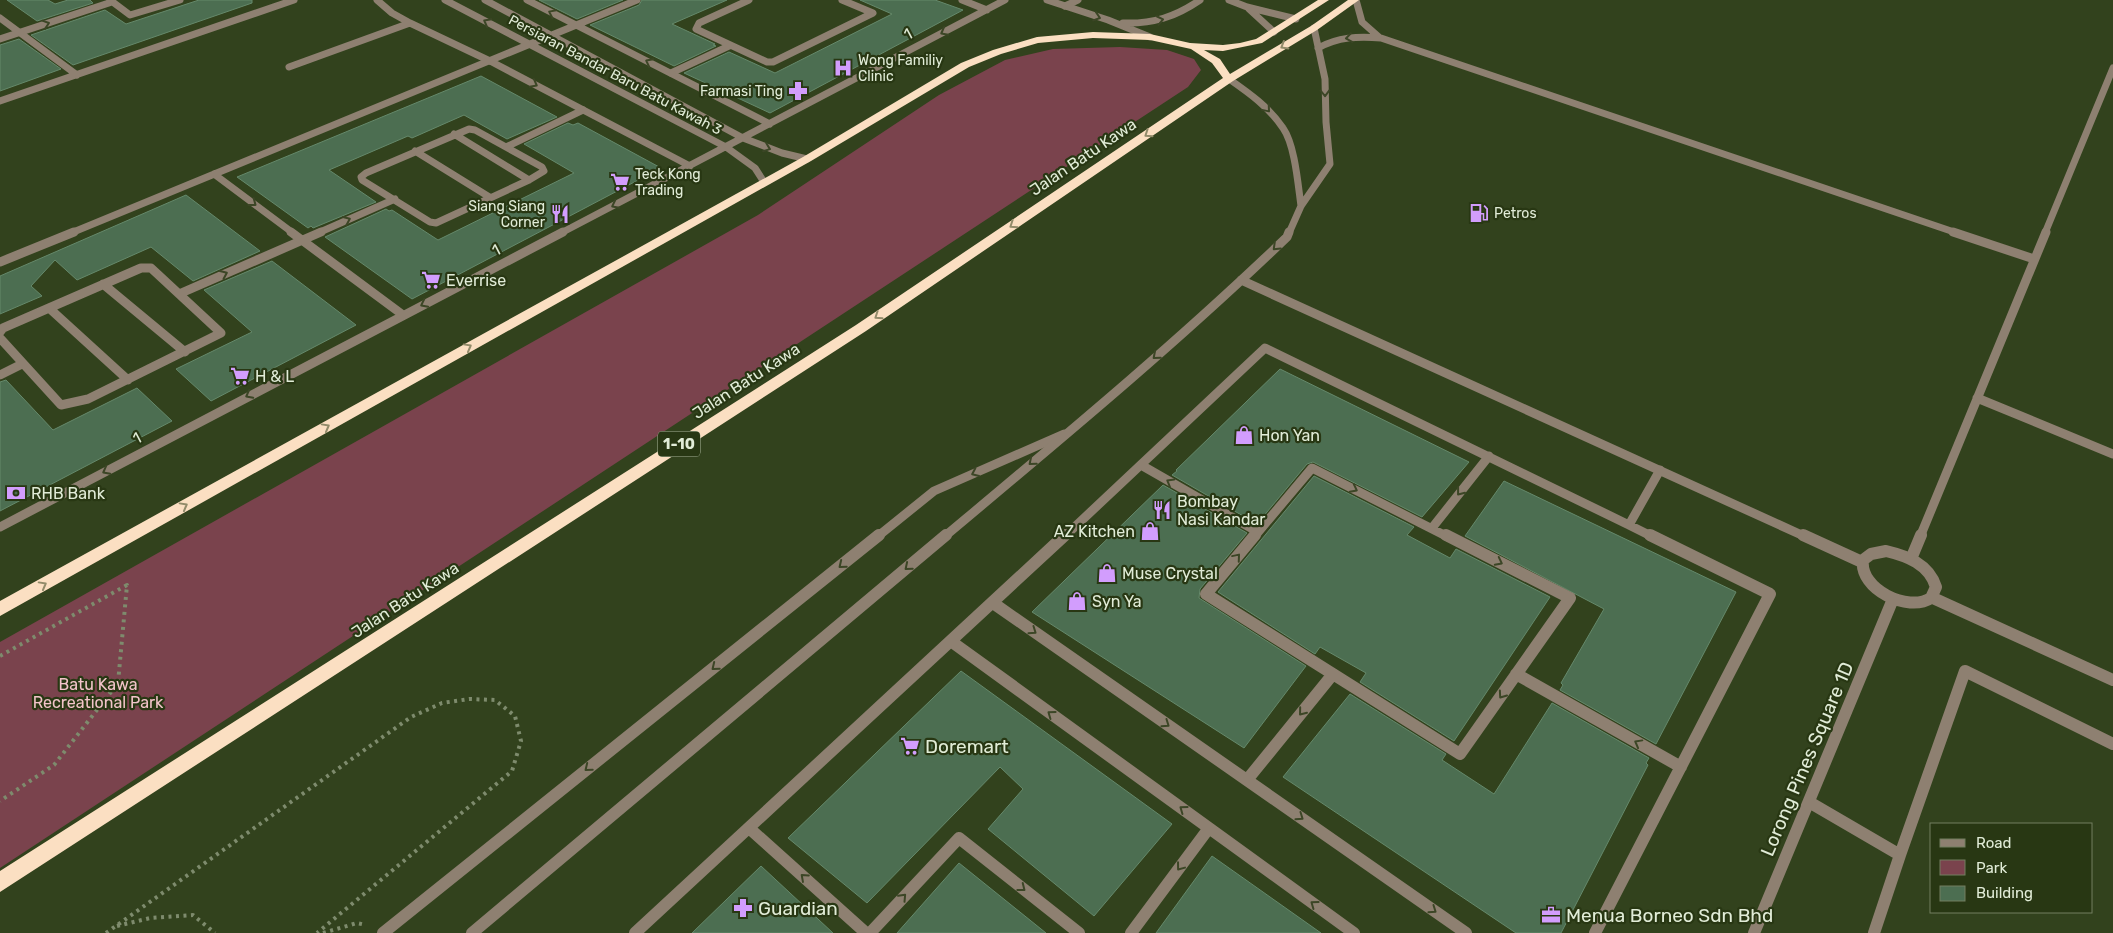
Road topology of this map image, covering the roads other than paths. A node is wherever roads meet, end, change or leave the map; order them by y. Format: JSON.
{"nodes":[{"id":1,"x":179,"y":0,"type":"edge"},
{"id":2,"x":294,"y":0,"type":"edge"},
{"id":3,"x":377,"y":0,"type":"edge"},
{"id":4,"x":445,"y":0,"type":"edge"},
{"id":5,"x":485,"y":0,"type":"edge"},
{"id":6,"x":527,"y":0,"type":"edge"},
{"id":7,"x":637,"y":0,"type":"edge"},
{"id":8,"x":749,"y":0,"type":"edge"},
{"id":9,"x":842,"y":0,"type":"edge"},
{"id":10,"x":962,"y":0,"type":"edge"},
{"id":11,"x":1005,"y":0,"type":"edge"},
{"id":12,"x":1047,"y":0,"type":"edge"},
{"id":13,"x":1078,"y":0,"type":"edge"},
{"id":14,"x":1200,"y":0,"type":"edge"},
{"id":15,"x":1230,"y":0,"type":"edge"},
{"id":16,"x":1324,"y":0,"type":"edge"},
{"id":17,"x":1355,"y":0,"type":"edge"},
{"id":18,"x":111,"y":1,"type":"edge"},
{"id":19,"x":1065,"y":6,"type":"junction"},
{"id":20,"x":1247,"y":7,"type":"junction"},
{"id":21,"x":987,"y":10,"type":"junction"},
{"id":22,"x":0,"y":18,"type":"edge"},
{"id":23,"x":1296,"y":18,"type":"junction"},
{"id":24,"x":410,"y":22,"type":"junction"},
{"id":25,"x":1115,"y":23,"type":"junction"},
{"id":26,"x":577,"y":25,"type":"junction"},
{"id":27,"x":1314,"y":28,"type":"junction"},
{"id":28,"x":1274,"y":32,"type":"junction"},
{"id":29,"x":19,"y":33,"type":"junction"},
{"id":30,"x":554,"y":35,"type":"junction"},
{"id":31,"x":1150,"y":37,"type":"junction"},
{"id":32,"x":1381,"y":38,"type":"junction"},
{"id":33,"x":0,"y":39,"type":"edge"},
{"id":34,"x":530,"y":45,"type":"junction"},
{"id":35,"x":729,"y":46,"type":"junction"},
{"id":36,"x":1190,"y":46,"type":"junction"},
{"id":37,"x":1318,"y":48,"type":"junction"},
{"id":38,"x":490,"y":61,"type":"junction"},
{"id":39,"x":289,"y":67,"type":"dead end"},
{"id":40,"x":2113,"y":68,"type":"edge"},
{"id":41,"x":671,"y":73,"type":"junction"},
{"id":42,"x":76,"y":75,"type":"junction"},
{"id":43,"x":1229,"y":79,"type":"junction"},
{"id":44,"x":0,"y":101,"type":"edge"},
{"id":45,"x":583,"y":110,"type":"junction"},
{"id":46,"x":770,"y":124,"type":"junction"},
{"id":47,"x":454,"y":134,"type":"junction"},
{"id":48,"x":743,"y":138,"type":"junction"},
{"id":49,"x":506,"y":147,"type":"junction"},
{"id":50,"x":726,"y":147,"type":"junction"},
{"id":51,"x":415,"y":151,"type":"junction"},
{"id":52,"x":807,"y":158,"type":"junction"},
{"id":53,"x":690,"y":166,"type":"junction"},
{"id":54,"x":214,"y":174,"type":"junction"},
{"id":55,"x":529,"y":180,"type":"junction"},
{"id":56,"x":764,"y":182,"type":"junction"},
{"id":57,"x":491,"y":198,"type":"junction"},
{"id":58,"x":395,"y":199,"type":"junction"},
{"id":59,"x":1301,"y":206,"type":"junction"},
{"id":60,"x":302,"y":240,"type":"junction"},
{"id":61,"x":2034,"y":260,"type":"junction"},
{"id":62,"x":0,"y":262,"type":"edge"},
{"id":63,"x":1241,"y":280,"type":"junction"},
{"id":64,"x":104,"y":284,"type":"junction"},
{"id":65,"x":179,"y":294,"type":"junction"},
{"id":66,"x":49,"y":308,"type":"junction"},
{"id":67,"x":403,"y":315,"type":"junction"},
{"id":68,"x":0,"y":332,"type":"edge"},
{"id":69,"x":0,"y":338,"type":"edge"},
{"id":70,"x":185,"y":352,"type":"junction"},
{"id":71,"x":22,"y":364,"type":"junction"},
{"id":72,"x":0,"y":375,"type":"edge"},
{"id":73,"x":128,"y":380,"type":"junction"},
{"id":74,"x":1977,"y":398,"type":"junction"},
{"id":75,"x":1068,"y":433,"type":"junction"},
{"id":76,"x":2113,"y":454,"type":"edge"},
{"id":77,"x":1489,"y":456,"type":"junction"},
{"id":78,"x":1141,"y":464,"type":"junction"},
{"id":79,"x":1660,"y":470,"type":"junction"},
{"id":80,"x":1629,"y":525,"type":"junction"},
{"id":81,"x":0,"y":527,"type":"edge"},
{"id":82,"x":1432,"y":528,"type":"junction"},
{"id":83,"x":1258,"y":532,"type":"junction"},
{"id":84,"x":1911,"y":559,"type":"junction"},
{"id":85,"x":1862,"y":562,"type":"junction"},
{"id":86,"x":1933,"y":598,"type":"junction"},
{"id":87,"x":1893,"y":599,"type":"junction"},
{"id":88,"x":993,"y":603,"type":"junction"},
{"id":89,"x":0,"y":609,"type":"edge"},
{"id":90,"x":952,"y":642,"type":"junction"},
{"id":91,"x":1333,"y":674,"type":"junction"},
{"id":92,"x":1516,"y":674,"type":"junction"},
{"id":93,"x":2113,"y":680,"type":"edge"},
{"id":94,"x":2113,"y":744,"type":"edge"},
{"id":95,"x":1681,"y":767,"type":"junction"},
{"id":96,"x":1247,"y":780,"type":"junction"},
{"id":97,"x":1809,"y":802,"type":"junction"},
{"id":98,"x":749,"y":828,"type":"junction"},
{"id":99,"x":1209,"y":828,"type":"junction"},
{"id":100,"x":1900,"y":855,"type":"junction"},
{"id":101,"x":0,"y":882,"type":"edge"},
{"id":102,"x":386,"y":931,"type":"edge"},
{"id":103,"x":472,"y":933,"type":"edge"},
{"id":104,"x":634,"y":933,"type":"edge"},
{"id":105,"x":866,"y":933,"type":"edge"},
{"id":106,"x":870,"y":933,"type":"edge"},
{"id":107,"x":1079,"y":933,"type":"edge"},
{"id":108,"x":1131,"y":933,"type":"edge"},
{"id":109,"x":1354,"y":933,"type":"edge"},
{"id":110,"x":1466,"y":933,"type":"edge"},
{"id":111,"x":1595,"y":933,"type":"edge"},
{"id":112,"x":1754,"y":933,"type":"edge"},
{"id":113,"x":1874,"y":933,"type":"edge"}],
"edges":[{"from":1,"to":18,"type":"street"},
{"from":2,"to":42,"type":"street"},
{"from":3,"to":24,"type":"street"},
{"from":34,"to":4,"type":"street","name":"Persiaran Bandar Baru Batu Kawah 3","one_way":true},
{"from":5,"to":30,"type":"street","name":"Persiaran Bandar Baru Batu Kawah 3"},
{"from":26,"to":6,"type":"street","one_way":true},
{"from":7,"to":26,"type":"street"},
{"from":8,"to":35,"type":"street"},
{"from":9,"to":35,"type":"street"},
{"from":10,"to":21,"type":"street"},
{"from":11,"to":21,"type":"street","name":"1"},
{"from":12,"to":19,"type":"street"},
{"from":13,"to":19,"type":"street"},
{"from":25,"to":14,"type":"street","one_way":true},
{"from":15,"to":20,"type":"street"},
{"from":16,"to":23,"type":"highway"},
{"from":17,"to":27,"type":"highway","name":"Jalan Batu Kawa","number":"1-10"},
{"from":17,"to":32,"type":"street"},
{"from":29,"to":18,"type":"street","one_way":true},
{"from":19,"to":25,"type":"street","one_way":true},
{"from":20,"to":23,"type":"street"},
{"from":20,"to":28,"type":"street"},
{"from":21,"to":46,"type":"street","name":"1","one_way":true},
{"from":22,"to":29,"type":"street"},
{"from":23,"to":28,"type":"highway"},
{"from":24,"to":38,"type":"street"},
{"from":24,"to":39,"type":"street"},
{"from":25,"to":31,"type":"street"},
{"from":26,"to":30,"type":"street"},
{"from":41,"to":26,"type":"street","one_way":true},
{"from":27,"to":37,"type":"street"},
{"from":27,"to":43,"type":"highway","name":"Jalan Batu Kawa","number":"1-10","one_way":true},
{"from":28,"to":36,"type":"highway"},
{"from":29,"to":33,"type":"street"},
{"from":29,"to":42,"type":"street"},
{"from":30,"to":34,"type":"street"},
{"from":30,"to":48,"type":"street","name":"Persiaran Bandar Baru Batu Kawah 3"},
{"from":31,"to":36,"type":"highway"},
{"from":31,"to":52,"type":"highway"},
{"from":32,"to":37,"type":"street","one_way":true},
{"from":32,"to":61,"type":"street"},
{"from":34,"to":38,"type":"street"},
{"from":34,"to":50,"type":"street","name":"Persiaran Bandar Baru Batu Kawah 3"},
{"from":35,"to":41,"type":"street"},
{"from":36,"to":43,"type":"highway"},
{"from":37,"to":59,"type":"street","one_way":true},
{"from":38,"to":45,"type":"street","one_way":true},
{"from":38,"to":54,"type":"street"},
{"from":40,"to":61,"type":"street"},
{"from":41,"to":46,"type":"street"},
{"from":42,"to":44,"type":"street"},
{"from":43,"to":59,"type":"street","one_way":true},
{"from":43,"to":101,"type":"highway","name":"Jalan Batu Kawa","number":"1-10","one_way":true},
{"from":45,"to":49,"type":"street"},
{"from":45,"to":53,"type":"street"},
{"from":46,"to":48,"type":"street","name":"1"},
{"from":47,"to":49,"type":"street"},
{"from":47,"to":51,"type":"street"},
{"from":47,"to":55,"type":"street"},
{"from":48,"to":50,"type":"street","name":"1"},
{"from":48,"to":52,"type":"street","name":"Persiaran Bandar Baru Batu Kawah 3","one_way":true},
{"from":49,"to":55,"type":"street"},
{"from":50,"to":53,"type":"street","name":"1"},
{"from":50,"to":56,"type":"street","name":"Persiaran Bandar Baru Batu Kawah 3"},
{"from":51,"to":57,"type":"street"},
{"from":51,"to":58,"type":"street"},
{"from":52,"to":56,"type":"highway"},
{"from":53,"to":67,"type":"street","name":"1","one_way":true},
{"from":54,"to":60,"type":"street","one_way":true},
{"from":54,"to":62,"type":"street"},
{"from":55,"to":57,"type":"street"},
{"from":89,"to":56,"type":"highway","one_way":true},
{"from":57,"to":58,"type":"street"},
{"from":60,"to":58,"type":"street","one_way":true},
{"from":59,"to":63,"type":"street","one_way":true},
{"from":65,"to":60,"type":"street","one_way":true},
{"from":60,"to":67,"type":"street"},
{"from":61,"to":74,"type":"street"},
{"from":63,"to":75,"type":"street","one_way":true},
{"from":63,"to":79,"type":"street"},
{"from":64,"to":65,"type":"street"},
{"from":64,"to":66,"type":"street"},
{"from":64,"to":70,"type":"street"},
{"from":65,"to":70,"type":"street"},
{"from":66,"to":68,"type":"street"},
{"from":66,"to":73,"type":"street"},
{"from":67,"to":81,"type":"street","name":"1","one_way":true},
{"from":69,"to":71,"type":"street"},
{"from":70,"to":73,"type":"street"},
{"from":71,"to":72,"type":"street"},
{"from":71,"to":73,"type":"street"},
{"from":74,"to":76,"type":"street"},
{"from":74,"to":84,"type":"street"},
{"from":75,"to":102,"type":"street","one_way":true},
{"from":75,"to":103,"type":"street","one_way":true},
{"from":77,"to":78,"type":"street"},
{"from":77,"to":80,"type":"street"},
{"from":77,"to":82,"type":"street","one_way":true},
{"from":83,"to":78,"type":"street","one_way":true},
{"from":78,"to":88,"type":"street"},
{"from":79,"to":80,"type":"street"},
{"from":79,"to":85,"type":"street"},
{"from":80,"to":95,"type":"street"},
{"from":83,"to":82,"type":"street","one_way":true},
{"from":82,"to":92,"type":"street","one_way":true},
{"from":91,"to":83,"type":"street","one_way":true},
{"from":84,"to":85,"type":"street"},
{"from":84,"to":86,"type":"street"},
{"from":85,"to":87,"type":"street"},
{"from":86,"to":87,"type":"street"},
{"from":86,"to":93,"type":"street"},
{"from":87,"to":97,"type":"street","name":"Lorong Pines Square 1D"},
{"from":88,"to":90,"type":"street"},
{"from":88,"to":96,"type":"street","one_way":true},
{"from":90,"to":98,"type":"street"},
{"from":99,"to":90,"type":"street","one_way":true},
{"from":92,"to":91,"type":"street","one_way":true},
{"from":91,"to":96,"type":"street","one_way":true},
{"from":95,"to":92,"type":"street","one_way":true},
{"from":94,"to":100,"type":"street"},
{"from":95,"to":111,"type":"street"},
{"from":96,"to":110,"type":"street","one_way":true},
{"from":97,"to":100,"type":"street"},
{"from":97,"to":112,"type":"street","name":"Lorong Pines Square 1D"},
{"from":98,"to":104,"type":"street"},
{"from":105,"to":98,"type":"street","one_way":true},
{"from":99,"to":108,"type":"street","one_way":true},
{"from":109,"to":99,"type":"street","one_way":true},
{"from":100,"to":113,"type":"street"},
{"from":106,"to":107,"type":"street","one_way":true}]}
